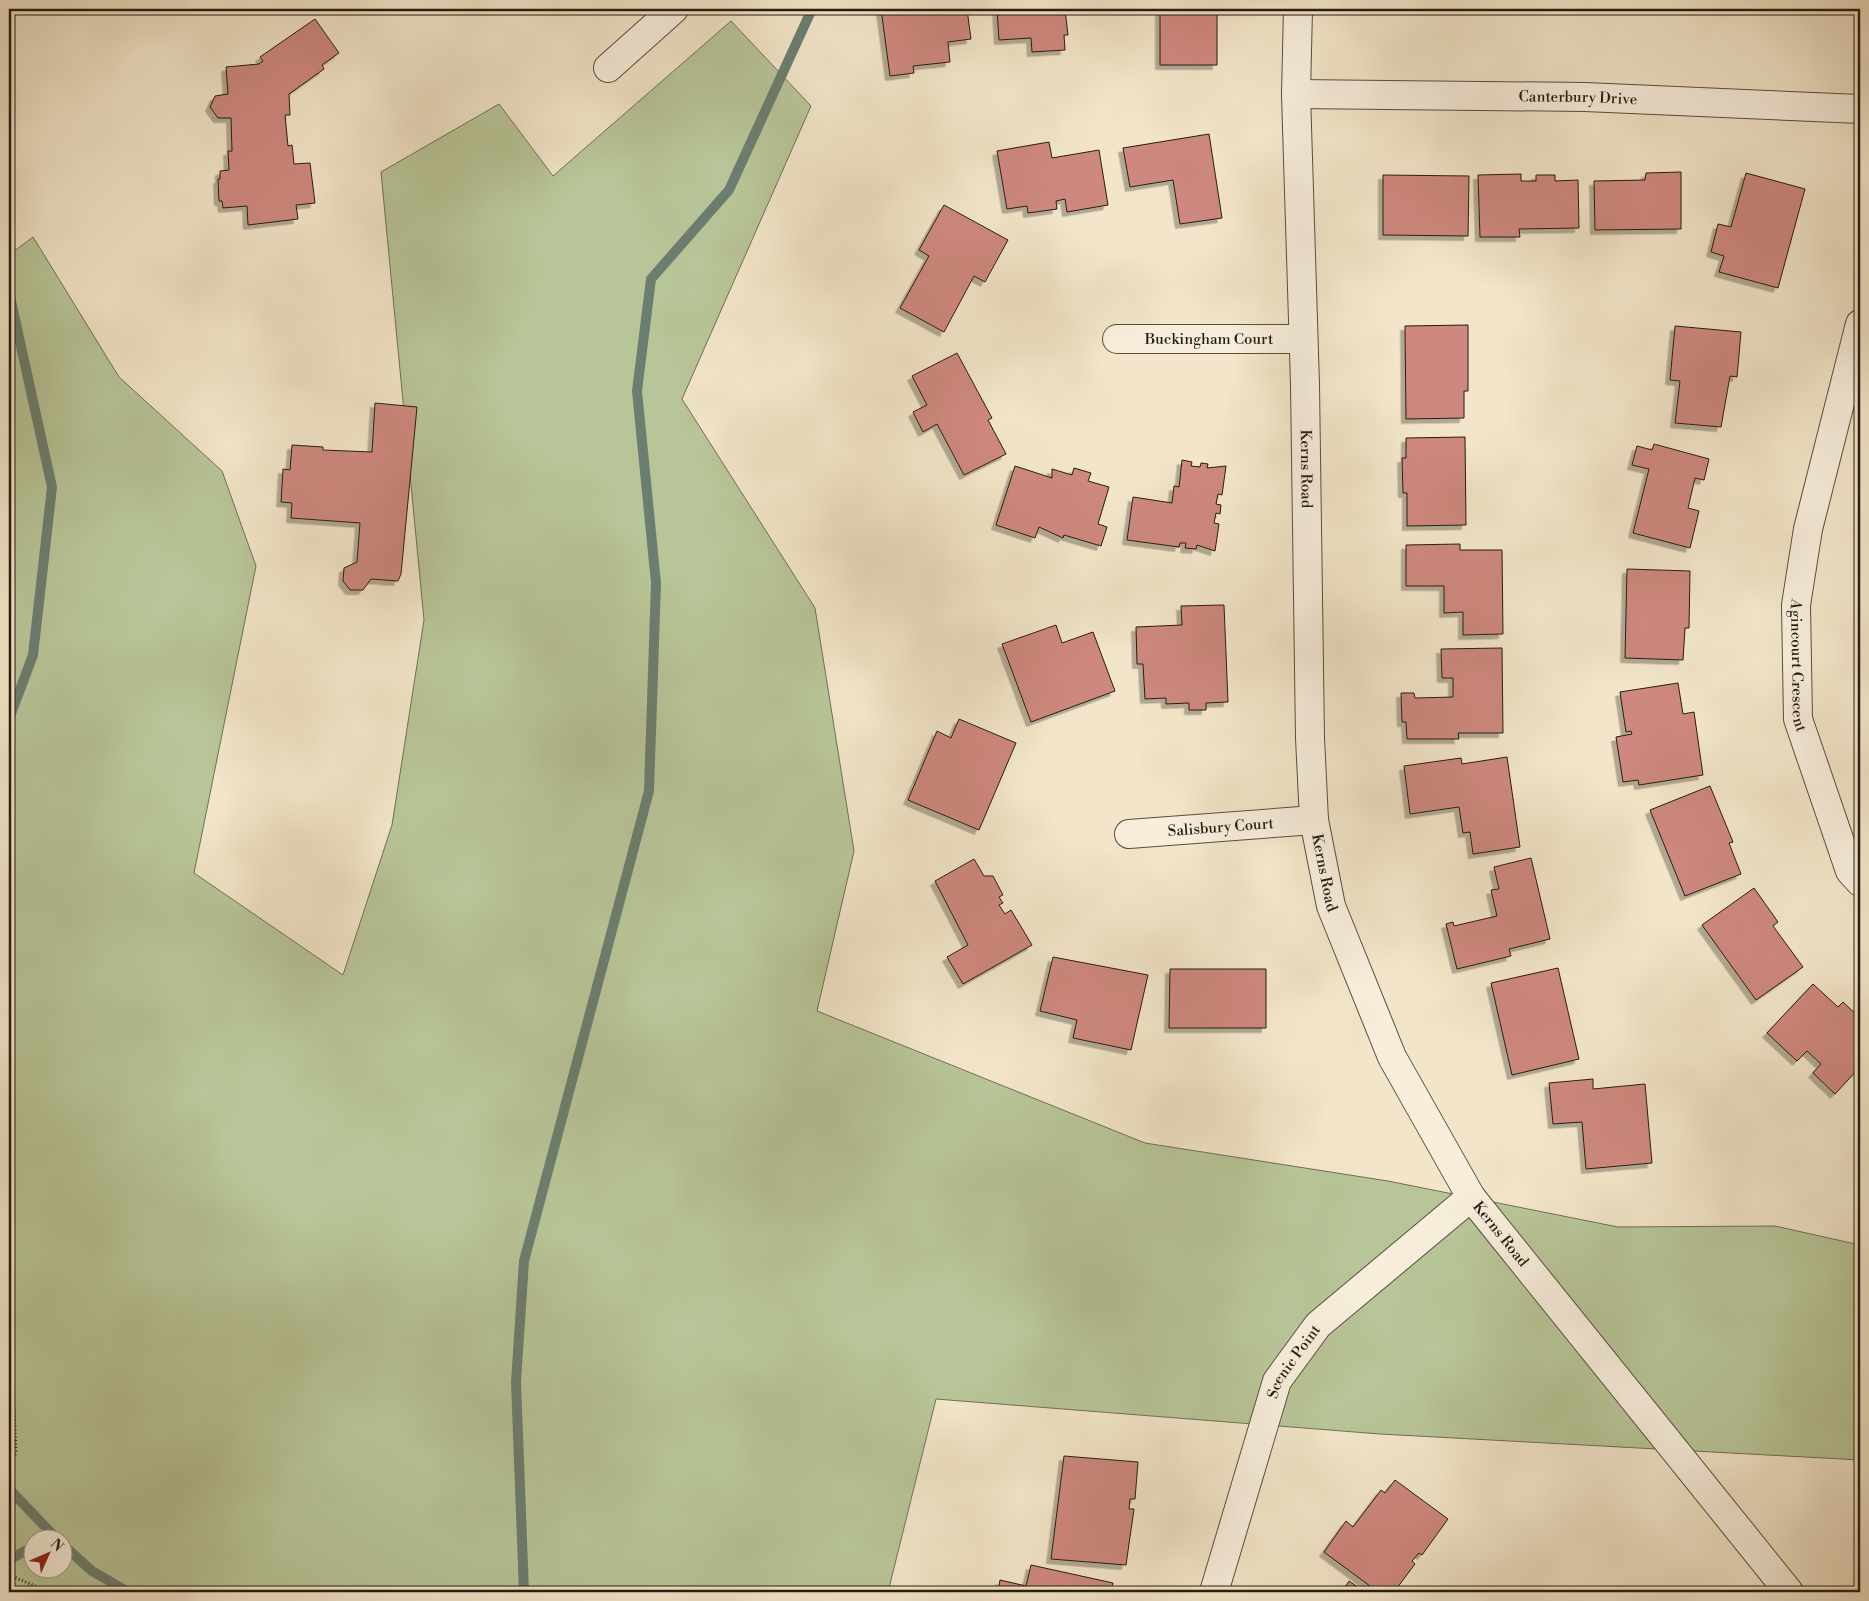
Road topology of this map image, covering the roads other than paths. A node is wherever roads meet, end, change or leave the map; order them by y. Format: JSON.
{"nodes":[{"id":1,"x":674,"y":9,"type":"edge"},
{"id":2,"x":1298,"y":9,"type":"edge"},
{"id":3,"x":608,"y":68,"type":"dead end"},
{"id":4,"x":1296,"y":94,"type":"junction"},
{"id":5,"x":1860,"y":110,"type":"edge"},
{"id":6,"x":1860,"y":324,"type":"edge"},
{"id":7,"x":1118,"y":339,"type":"dead end"},
{"id":8,"x":1303,"y":339,"type":"junction"},
{"id":9,"x":1314,"y":820,"type":"junction"},
{"id":10,"x":1129,"y":834,"type":"dead end"},
{"id":11,"x":1860,"y":882,"type":"edge"},
{"id":12,"x":1471,"y":1197,"type":"junction"},
{"id":13,"x":1214,"y":1592,"type":"edge"},
{"id":14,"x":1789,"y":1592,"type":"edge"}],
"edges":[{"from":1,"to":3,"type":"street"},
{"from":2,"to":4,"type":"street","name":"Kerns Road"},
{"from":4,"to":5,"type":"street","name":"Canterbury Drive"},
{"from":4,"to":8,"type":"street","name":"Kerns Road"},
{"from":6,"to":11,"type":"street","name":"Agincourt Crescent"},
{"from":7,"to":8,"type":"street","name":"Buckingham Court"},
{"from":8,"to":9,"type":"street","name":"Kerns Road"},
{"from":9,"to":10,"type":"street","name":"Salisbury Court"},
{"from":9,"to":12,"type":"street","name":"Kerns Road"},
{"from":12,"to":13,"type":"street","name":"Scenic Point"},
{"from":12,"to":14,"type":"street","name":"Kerns Road"}]}
